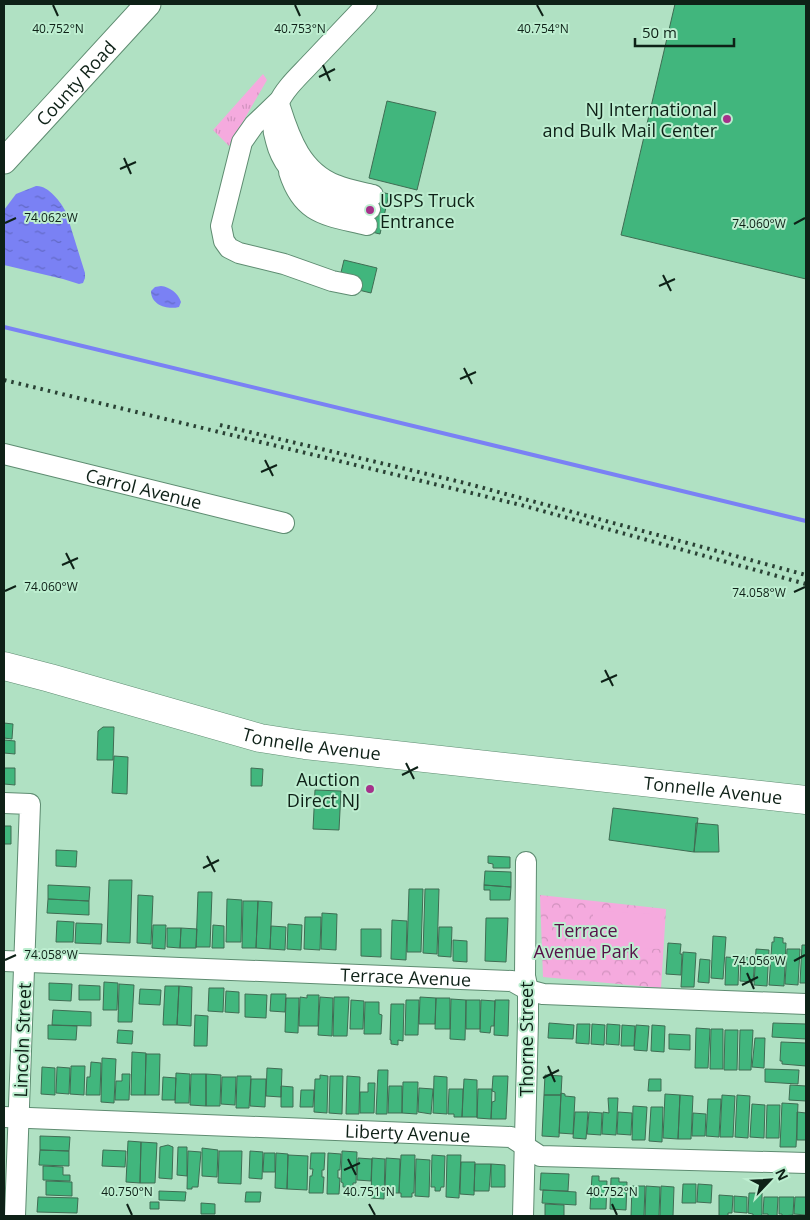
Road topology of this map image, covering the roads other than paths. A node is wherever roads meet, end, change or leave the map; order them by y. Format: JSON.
{"nodes":[{"id":1,"x":148,"y":4,"type":"edge"},
{"id":2,"x":367,"y":4,"type":"edge"},
{"id":3,"x":278,"y":102,"type":"junction"},
{"id":4,"x":4,"y":162,"type":"edge"},
{"id":5,"x":354,"y":279,"type":"dead end"},
{"id":6,"x":4,"y":454,"type":"edge"},
{"id":7,"x":284,"y":523,"type":"dead end"},
{"id":8,"x":4,"y":666,"type":"edge"},
{"id":9,"x":4,"y":684,"type":"edge"},
{"id":10,"x":806,"y":800,"type":"edge"},
{"id":11,"x":4,"y":803,"type":"edge"},
{"id":12,"x":806,"y":811,"type":"edge"},
{"id":13,"x":526,"y":862,"type":"dead end"},
{"id":14,"x":4,"y":961,"type":"edge"},
{"id":15,"x":25,"y":962,"type":"junction"},
{"id":16,"x":528,"y":990,"type":"junction"},
{"id":17,"x":806,"y":1004,"type":"edge"},
{"id":18,"x":12,"y":1118,"type":"edge"},
{"id":19,"x":526,"y":1148,"type":"junction"},
{"id":20,"x":806,"y":1163,"type":"edge"},
{"id":21,"x":15,"y":1216,"type":"edge"},
{"id":22,"x":523,"y":1216,"type":"edge"}],
"edges":[{"from":1,"to":4,"type":"main road","name":"County Road"},
{"from":2,"to":3,"type":"street"},
{"from":3,"to":3,"type":"street"},
{"from":3,"to":5,"type":"street"},
{"from":6,"to":7,"type":"street","name":"Carrol Avenue"},
{"from":8,"to":10,"type":"highway","name":"Tonnelle Avenue"},
{"from":9,"to":12,"type":"highway","name":"Tonnelle Avenue"},
{"from":11,"to":15,"type":"street","name":"Lincoln Street"},
{"from":13,"to":16,"type":"street","name":"Thorne Street"},
{"from":14,"to":15,"type":"street","name":"Terrace Avenue"},
{"from":15,"to":16,"type":"street","name":"Terrace Avenue"},
{"from":15,"to":18,"type":"street","name":"Lincoln Street"},
{"from":16,"to":17,"type":"street","name":"Terrace Avenue"},
{"from":16,"to":19,"type":"street","name":"Thorne Street"},
{"from":18,"to":19,"type":"street","name":"Liberty Avenue"},
{"from":18,"to":21,"type":"street","name":"Lincoln Street"},
{"from":19,"to":20,"type":"street","name":"Liberty Avenue"},
{"from":19,"to":22,"type":"street","name":"Thorne Street"}]}
